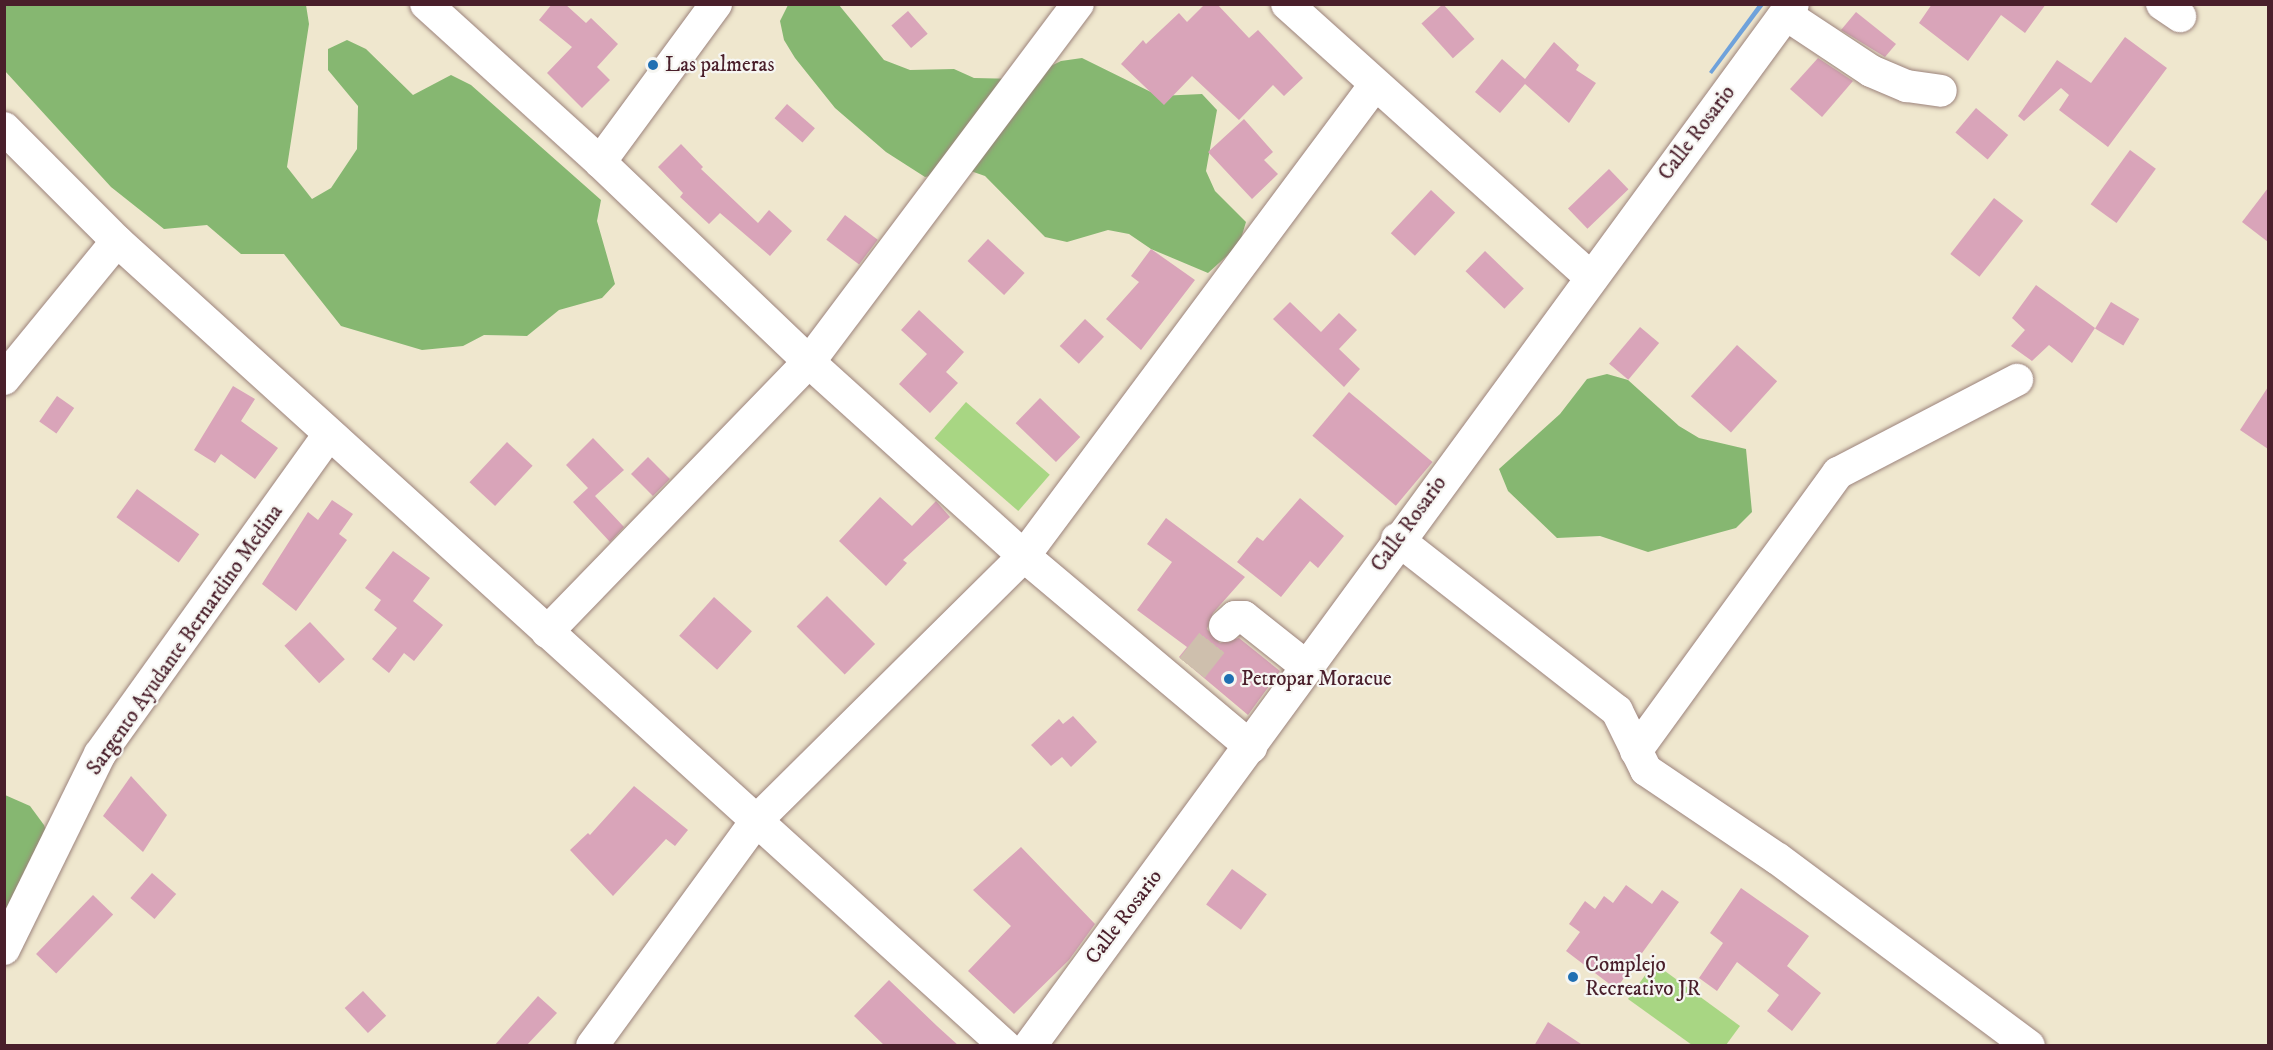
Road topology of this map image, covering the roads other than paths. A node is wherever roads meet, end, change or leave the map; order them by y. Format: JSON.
{"nodes":[{"id":1,"x":426,"y":4,"type":"edge"},
{"id":2,"x":716,"y":4,"type":"edge"},
{"id":3,"x":1078,"y":4,"type":"edge"},
{"id":4,"x":1287,"y":4,"type":"edge"},
{"id":5,"x":1789,"y":9,"type":"edge"},
{"id":6,"x":1374,"y":86,"type":"junction"},
{"id":7,"x":1941,"y":91,"type":"dead end"},
{"id":8,"x":4,"y":128,"type":"edge"},
{"id":9,"x":600,"y":162,"type":"junction"},
{"id":10,"x":117,"y":241,"type":"junction"},
{"id":11,"x":1590,"y":277,"type":"junction"},
{"id":12,"x":809,"y":362,"type":"junction"},
{"id":13,"x":4,"y":379,"type":"edge"},
{"id":14,"x":2018,"y":380,"type":"dead end"},
{"id":15,"x":329,"y":434,"type":"junction"},
{"id":16,"x":1397,"y":539,"type":"junction"},
{"id":17,"x":1024,"y":556,"type":"junction"},
{"id":18,"x":1225,"y":626,"type":"tunnel mouth"},
{"id":19,"x":547,"y":632,"type":"junction"},
{"id":20,"x":1307,"y":667,"type":"junction"},
{"id":21,"x":1251,"y":747,"type":"junction"},
{"id":22,"x":1636,"y":751,"type":"junction"},
{"id":23,"x":756,"y":821,"type":"junction"},
{"id":24,"x":4,"y":949,"type":"edge"},
{"id":25,"x":591,"y":1046,"type":"edge"},
{"id":26,"x":1005,"y":1046,"type":"edge"},
{"id":27,"x":1029,"y":1046,"type":"edge"},
{"id":28,"x":2029,"y":1046,"type":"edge"}],
"edges":[{"from":1,"to":9,"type":"street"},
{"from":2,"to":9,"type":"street"},
{"from":3,"to":12,"type":"street"},
{"from":4,"to":6,"type":"street"},
{"from":5,"to":7,"type":"street"},
{"from":5,"to":11,"type":"main road","name":"Calle Rosario"},
{"from":6,"to":11,"type":"street"},
{"from":6,"to":17,"type":"street"},
{"from":8,"to":10,"type":"street"},
{"from":9,"to":12,"type":"street"},
{"from":10,"to":13,"type":"street"},
{"from":10,"to":15,"type":"street"},
{"from":11,"to":16,"type":"main road","name":"Calle Rosario"},
{"from":12,"to":17,"type":"street"},
{"from":12,"to":19,"type":"street"},
{"from":14,"to":22,"type":"street"},
{"from":15,"to":19,"type":"street"},
{"from":15,"to":24,"type":"street","name":"Sargento Ayudante Bernardino Medina"},
{"from":16,"to":20,"type":"main road","name":"Calle Rosario"},
{"from":16,"to":22,"type":"street"},
{"from":17,"to":21,"type":"street"},
{"from":17,"to":23,"type":"street"},
{"from":18,"to":20,"type":"street"},
{"from":19,"to":23,"type":"street"},
{"from":20,"to":21,"type":"main road","name":"Calle Rosario"},
{"from":21,"to":27,"type":"main road","name":"Calle Rosario"},
{"from":22,"to":28,"type":"street"},
{"from":23,"to":25,"type":"street"},
{"from":23,"to":26,"type":"street"}]}
